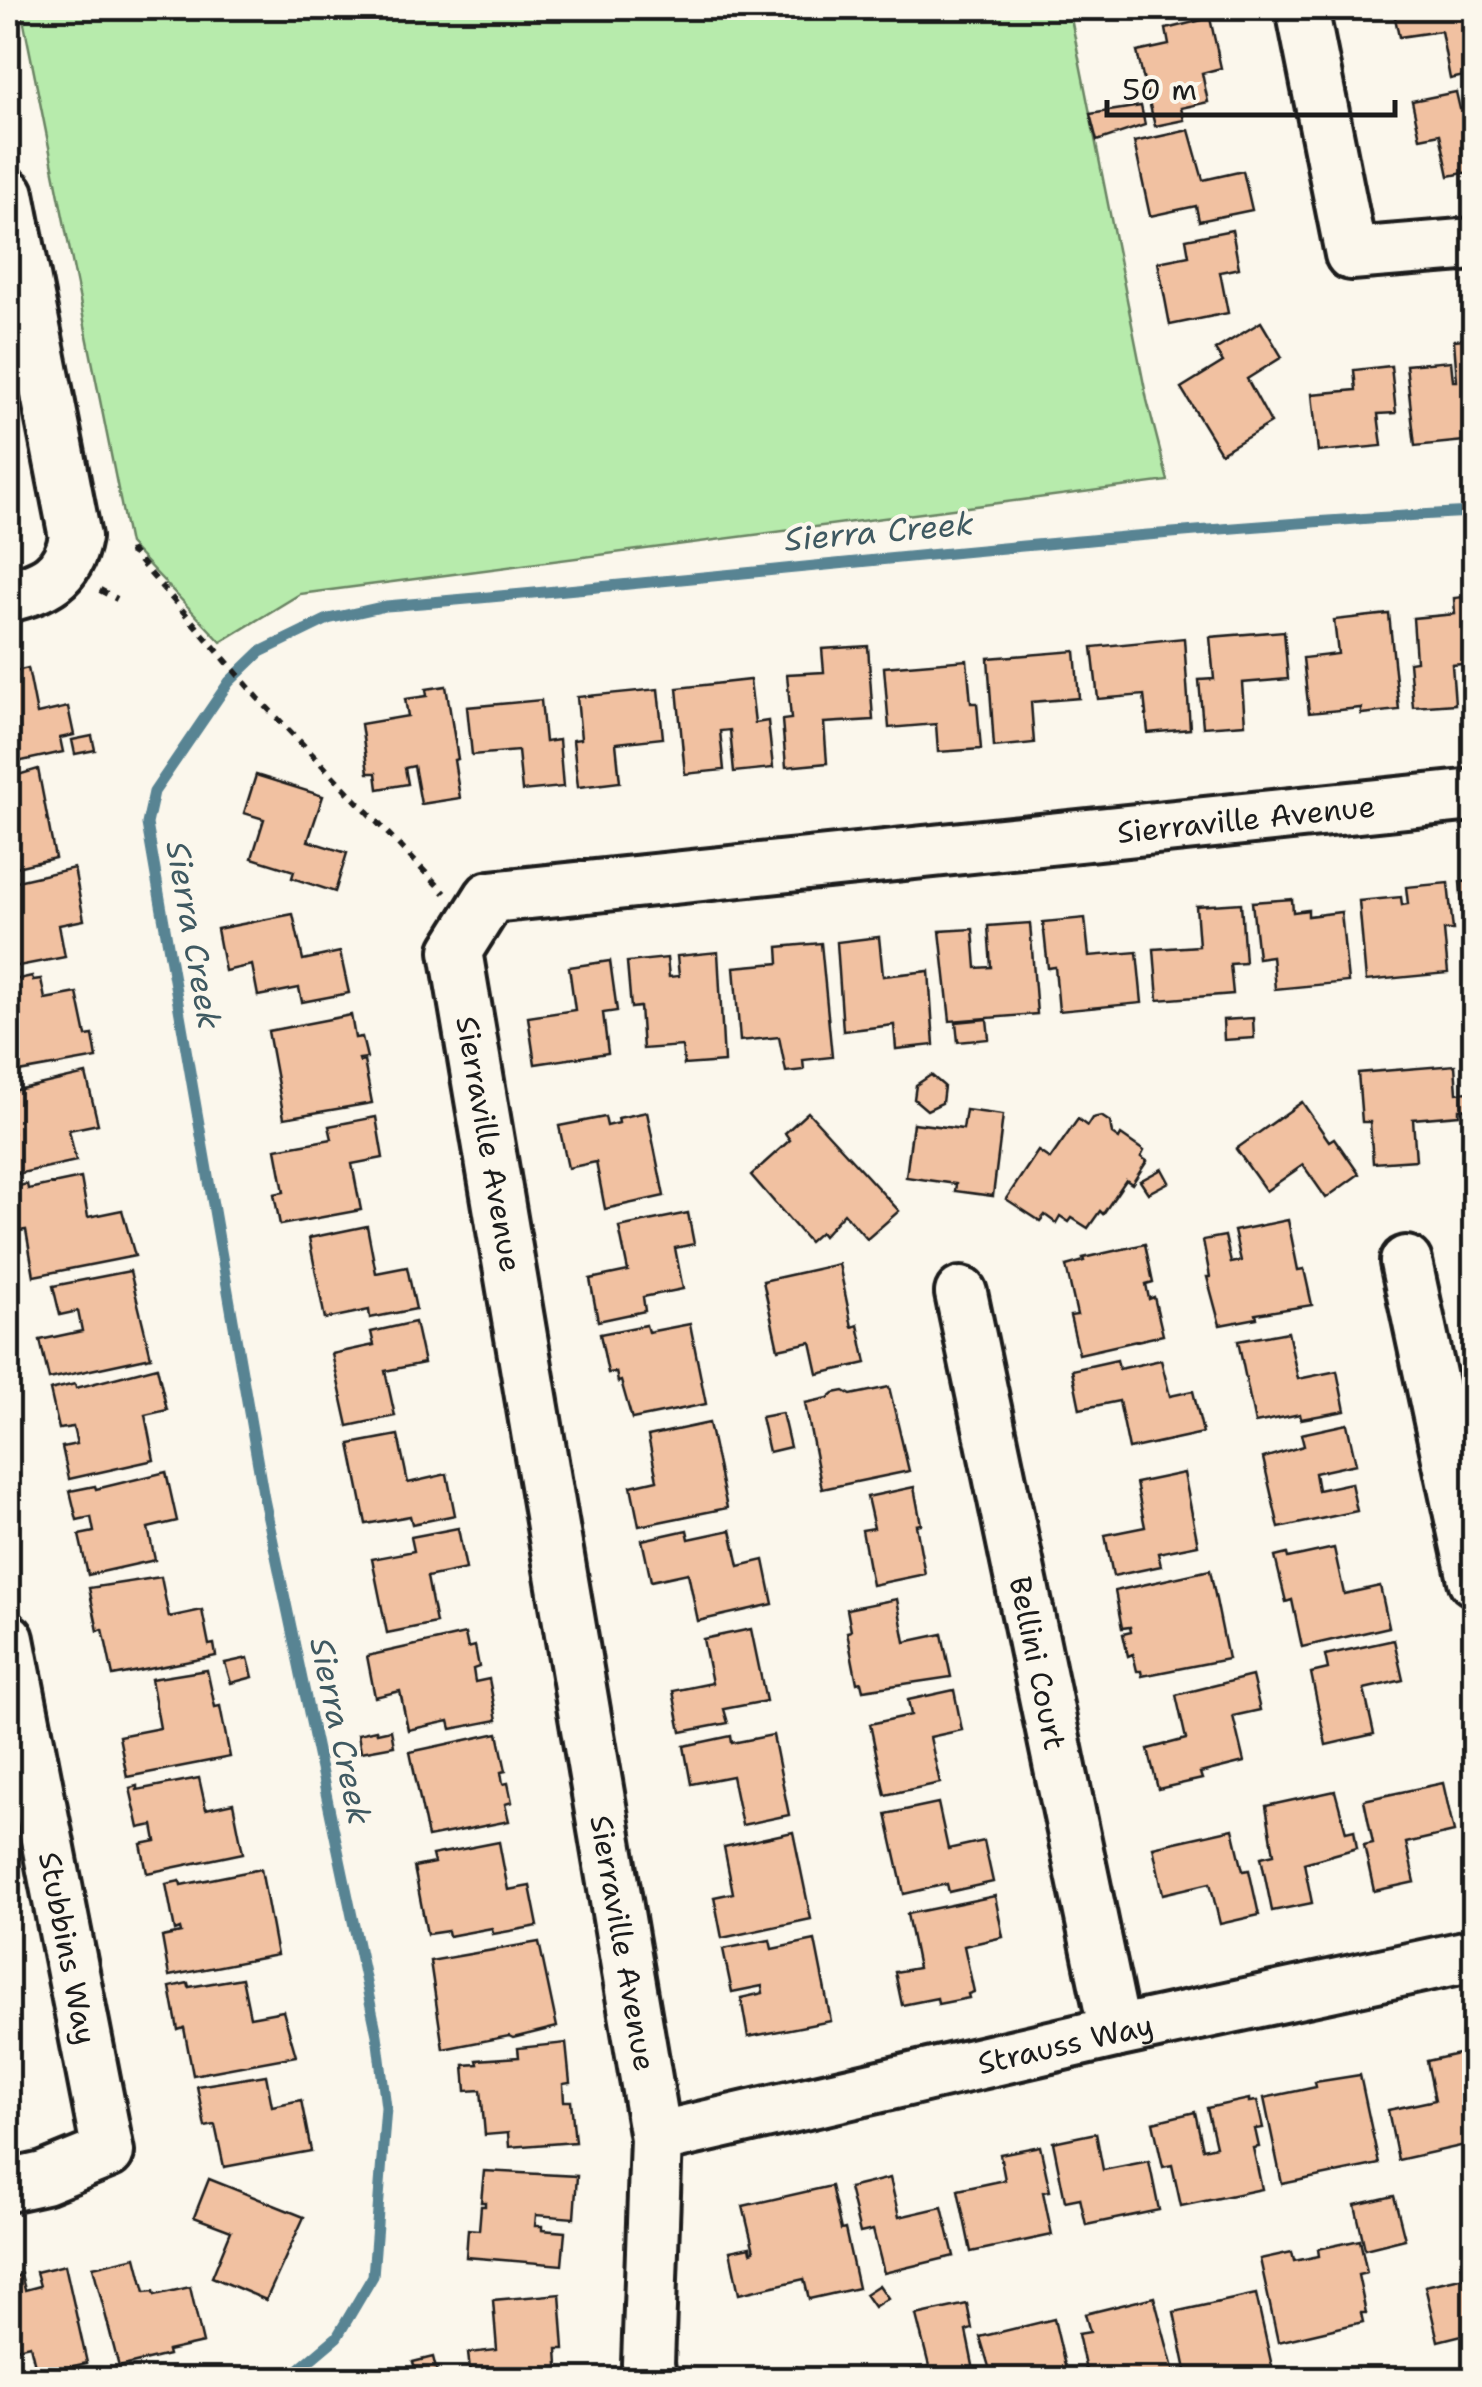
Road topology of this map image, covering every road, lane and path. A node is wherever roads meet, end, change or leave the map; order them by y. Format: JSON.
{"nodes":[{"id":1,"x":1302,"y":8,"type":"edge"},
{"id":2,"x":8,"y":194,"type":"edge"},
{"id":3,"x":1474,"y":244,"type":"edge"},
{"id":4,"x":128,"y":553,"type":"dead end"},
{"id":5,"x":8,"y":596,"type":"edge"},
{"id":6,"x":1474,"y":795,"type":"edge"},
{"id":7,"x":474,"y":923,"type":"junction"},
{"id":8,"x":1406,"y":1262,"type":"dead end"},
{"id":9,"x":961,"y":1294,"type":"dead end"},
{"id":10,"x":1474,"y":1580,"type":"edge"},
{"id":11,"x":8,"y":1640,"type":"edge"},
{"id":12,"x":1474,"y":1955,"type":"edge"},
{"id":13,"x":1115,"y":2032,"type":"junction"},
{"id":14,"x":656,"y":2138,"type":"junction"},
{"id":15,"x":8,"y":2186,"type":"edge"},
{"id":16,"x":651,"y":2380,"type":"edge"}],
"edges":[{"from":1,"to":3,"type":"street"},
{"from":2,"to":5,"type":"street"},
{"from":4,"to":7,"type":"path"},
{"from":6,"to":7,"type":"street","name":"Sierraville Avenue"},
{"from":7,"to":14,"type":"street","name":"Sierraville Avenue"},
{"from":8,"to":10,"type":"street"},
{"from":9,"to":13,"type":"street","name":"Bellini Court"},
{"from":11,"to":15,"type":"street","name":"Stubbins Way"},
{"from":12,"to":13,"type":"street","name":"Strauss Way"},
{"from":13,"to":14,"type":"street","name":"Strauss Way"},
{"from":14,"to":16,"type":"street","name":"Sierraville Avenue"}]}
